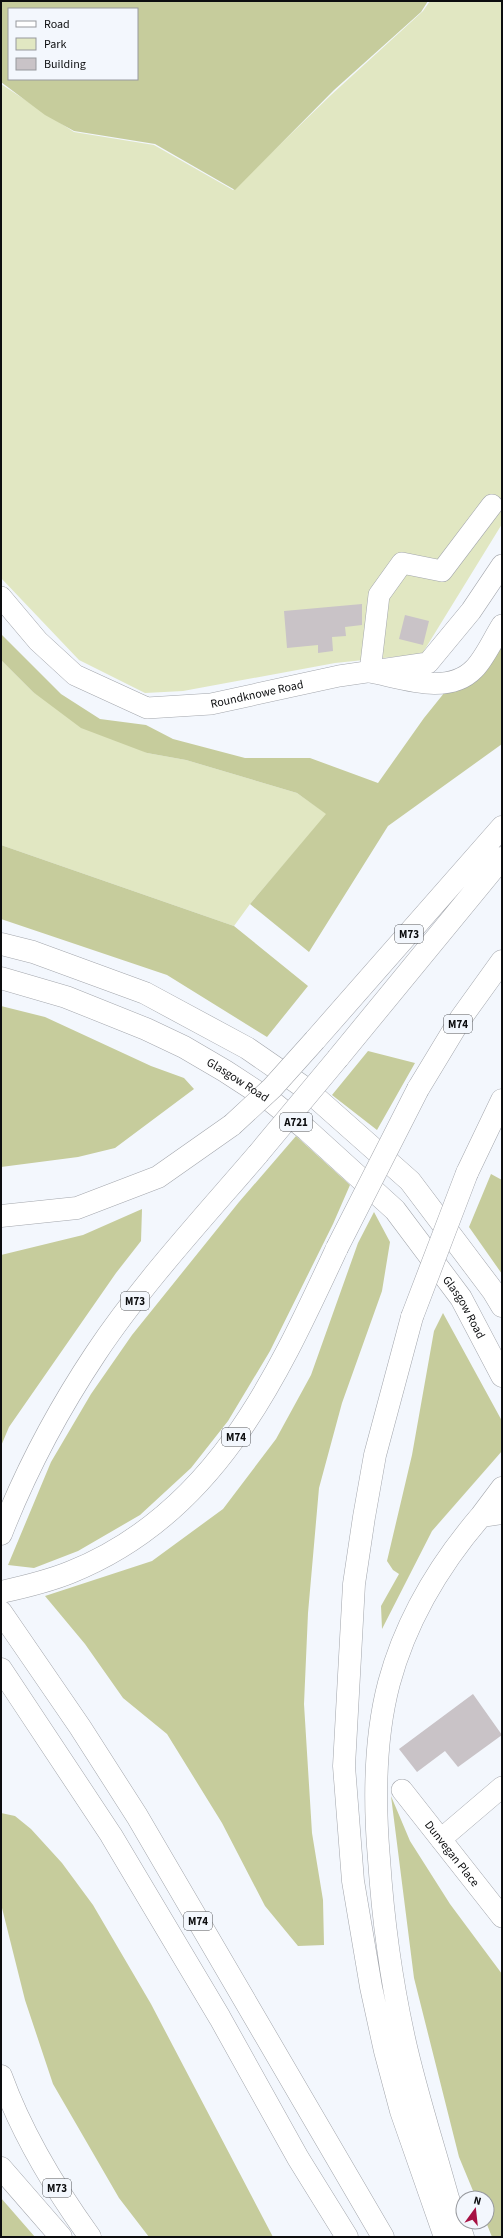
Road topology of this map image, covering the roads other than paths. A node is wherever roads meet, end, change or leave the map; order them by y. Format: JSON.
{"nodes":[{"id":1,"x":492,"y":505,"type":"dead end"},
{"id":2,"x":502,"y":565,"type":"edge"},
{"id":3,"x":1,"y":597,"type":"edge"},
{"id":4,"x":502,"y":625,"type":"edge"},
{"id":5,"x":370,"y":672,"type":"junction"},
{"id":6,"x":502,"y":827,"type":"edge"},
{"id":7,"x":502,"y":858,"type":"edge"},
{"id":8,"x":1,"y":944,"type":"edge"},
{"id":9,"x":502,"y":961,"type":"edge"},
{"id":10,"x":1,"y":978,"type":"edge"},
{"id":11,"x":502,"y":1100,"type":"edge"},
{"id":12,"x":1,"y":1216,"type":"edge"},
{"id":13,"x":498,"y":1299,"type":"edge"},
{"id":14,"x":502,"y":1311,"type":"edge"},
{"id":15,"x":502,"y":1376,"type":"edge"},
{"id":16,"x":502,"y":1488,"type":"edge"},
{"id":17,"x":502,"y":1513,"type":"edge"},
{"id":18,"x":481,"y":1516,"type":"junction"},
{"id":19,"x":1,"y":1534,"type":"edge"},
{"id":20,"x":1,"y":1592,"type":"edge"},
{"id":21,"x":1,"y":1612,"type":"edge"},
{"id":22,"x":349,"y":1659,"type":"junction"},
{"id":23,"x":1,"y":1669,"type":"edge"},
{"id":24,"x":502,"y":1787,"type":"edge"},
{"id":25,"x":402,"y":1790,"type":"dead end"},
{"id":26,"x":441,"y":1839,"type":"junction"},
{"id":27,"x":502,"y":1917,"type":"edge"},
{"id":28,"x":1,"y":2076,"type":"edge"},
{"id":29,"x":1,"y":2168,"type":"edge"},
{"id":30,"x":449,"y":2202,"type":"junction"},
{"id":31,"x":61,"y":2237,"type":"edge"},
{"id":32,"x":90,"y":2237,"type":"edge"},
{"id":33,"x":347,"y":2237,"type":"edge"},
{"id":34,"x":383,"y":2237,"type":"edge"},
{"id":35,"x":444,"y":2237,"type":"edge"},
{"id":36,"x":463,"y":2237,"type":"edge"}],
"edges":[{"from":1,"to":5,"type":"street"},
{"from":2,"to":5,"type":"street","name":"Roundknowe Road"},
{"from":3,"to":5,"type":"street","name":"Roundknowe Road"},
{"from":4,"to":5,"type":"street"},
{"from":6,"to":12,"type":"main road","number":"M73","bridge":true},
{"from":7,"to":19,"type":"main road","number":"M73","bridge":true},
{"from":8,"to":13,"type":"main road","number":"A721"},
{"from":9,"to":20,"type":"main road","number":"M74","bridge":true},
{"from":10,"to":15,"type":"main road","name":"Glasgow Road","number":"A721"},
{"from":11,"to":22,"type":"main road","bridge":true},
{"from":13,"to":14,"type":"main road"},
{"from":16,"to":18,"type":"main road"},
{"from":17,"to":18,"type":"main road"},
{"from":18,"to":30,"type":"main road"},
{"from":21,"to":34,"type":"main road","number":"M74"},
{"from":22,"to":30,"type":"main road"},
{"from":22,"to":35,"type":"main road"},
{"from":23,"to":33,"type":"main road","number":"M74"},
{"from":24,"to":26,"type":"street"},
{"from":25,"to":26,"type":"street","name":"Dunvegan Place"},
{"from":26,"to":27,"type":"street","name":"Dunvegan Place"},
{"from":28,"to":32,"type":"main road","number":"M73"},
{"from":29,"to":31,"type":"main road"},
{"from":30,"to":36,"type":"main road"}]}
